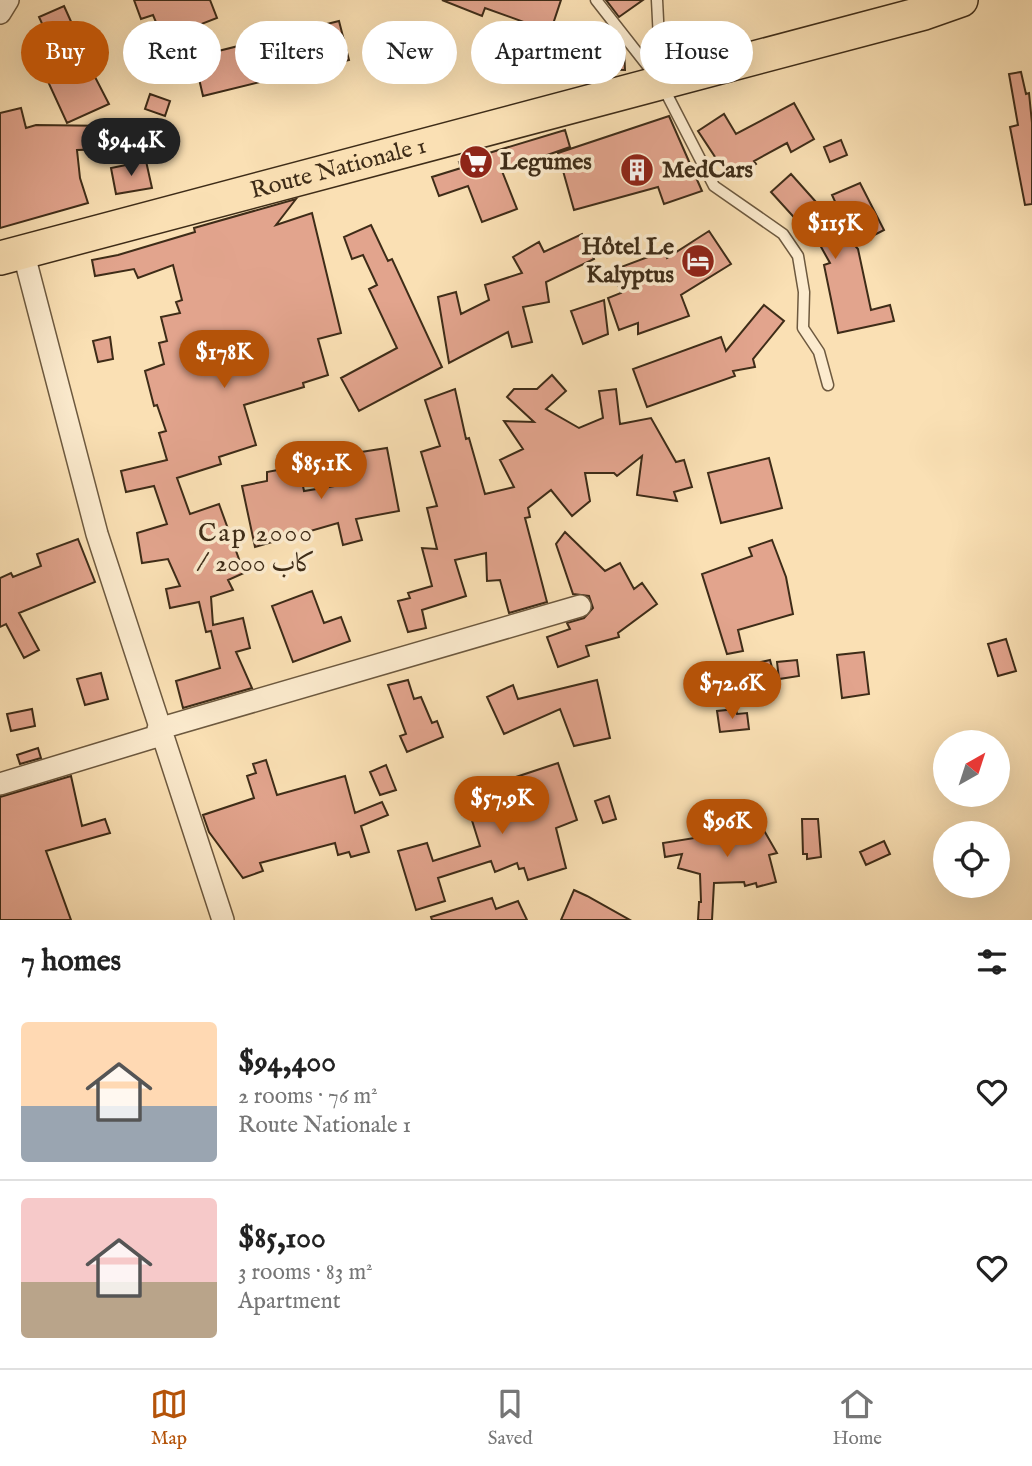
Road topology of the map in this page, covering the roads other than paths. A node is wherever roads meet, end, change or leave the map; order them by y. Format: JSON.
{"nodes":[{"id":1,"x":8,"y":0,"type":"edge"},
{"id":2,"x":596,"y":0,"type":"edge"},
{"id":3,"x":657,"y":0,"type":"edge"},
{"id":4,"x":961,"y":0,"type":"edge"},
{"id":5,"x":0,"y":13,"type":"edge"},
{"id":6,"x":658,"y":21,"type":"edge"},
{"id":7,"x":640,"y":56,"type":"edge"},
{"id":8,"x":753,"y":59,"type":"edge"},
{"id":9,"x":657,"y":84,"type":"edge"},
{"id":10,"x":662,"y":84,"type":"edge"},
{"id":11,"x":12,"y":254,"type":"edge"},
{"id":12,"x":828,"y":386,"type":"dead end"},
{"id":13,"x":579,"y":606,"type":"dead end"},
{"id":14,"x":159,"y":732,"type":"junction"},
{"id":15,"x":0,"y":784,"type":"edge"},
{"id":16,"x":223,"y":920,"type":"edge"}],
"edges":[{"from":1,"to":5,"type":"street"},
{"from":2,"to":7,"type":"lane"},
{"from":3,"to":6,"type":"lane"},
{"from":4,"to":8,"type":"main road","name":"Route Nationale 1"},
{"from":9,"to":11,"type":"main road","name":"Route Nationale 1"},
{"from":10,"to":12,"type":"lane"},
{"from":11,"to":14,"type":"street"},
{"from":13,"to":14,"type":"street"},
{"from":14,"to":15,"type":"street"},
{"from":14,"to":16,"type":"street"}]}
